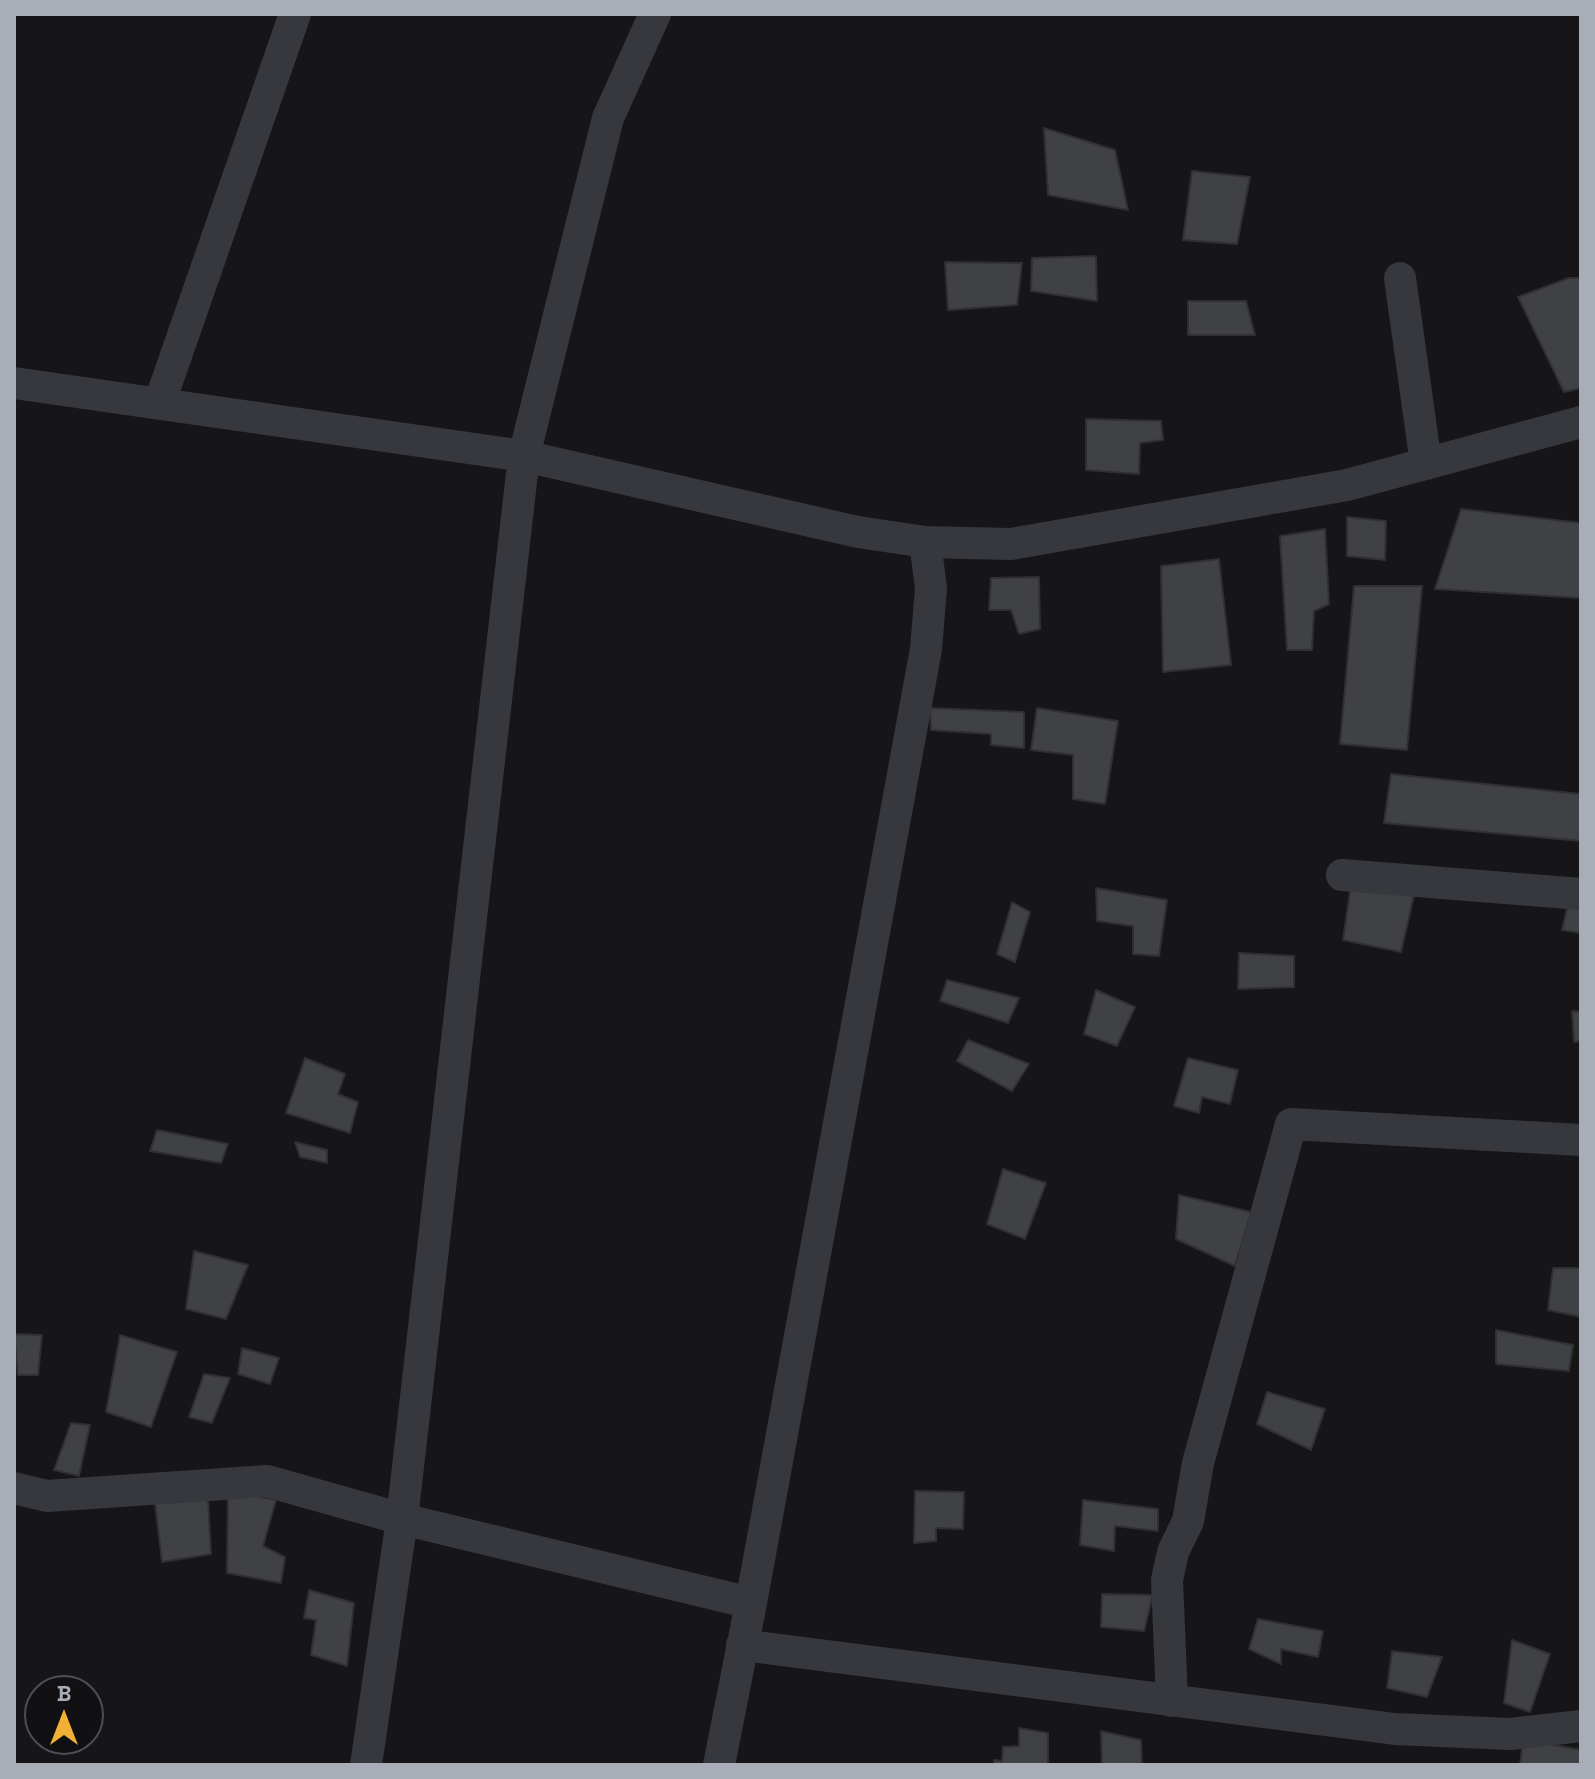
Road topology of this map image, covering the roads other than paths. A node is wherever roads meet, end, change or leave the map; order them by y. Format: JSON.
{"nodes":[{"id":1,"x":295,"y":14,"type":"edge"},
{"id":2,"x":655,"y":14,"type":"edge"},
{"id":3,"x":1400,"y":278,"type":"dead end"},
{"id":4,"x":14,"y":383,"type":"edge"},
{"id":5,"x":164,"y":390,"type":"dead end"},
{"id":6,"x":1581,"y":422,"type":"edge"},
{"id":7,"x":524,"y":456,"type":"junction"},
{"id":8,"x":1426,"y":464,"type":"junction"},
{"id":9,"x":925,"y":542,"type":"junction"},
{"id":10,"x":1342,"y":875,"type":"dead end"},
{"id":11,"x":1581,"y":894,"type":"edge"},
{"id":12,"x":1581,"y":1140,"type":"edge"},
{"id":13,"x":14,"y":1488,"type":"edge"},
{"id":14,"x":402,"y":1519,"type":"junction"},
{"id":15,"x":751,"y":1603,"type":"junction"},
{"id":16,"x":742,"y":1645,"type":"junction"},
{"id":17,"x":1172,"y":1701,"type":"junction"},
{"id":18,"x":1581,"y":1726,"type":"edge"},
{"id":19,"x":366,"y":1765,"type":"edge"},
{"id":20,"x":719,"y":1765,"type":"edge"}],
"edges":[{"from":1,"to":5,"type":"street"},
{"from":2,"to":7,"type":"street"},
{"from":3,"to":8,"type":"street"},
{"from":4,"to":7,"type":"street"},
{"from":6,"to":8,"type":"street"},
{"from":7,"to":9,"type":"street"},
{"from":7,"to":14,"type":"street"},
{"from":8,"to":9,"type":"street"},
{"from":9,"to":15,"type":"street"},
{"from":10,"to":11,"type":"street"},
{"from":12,"to":17,"type":"street"},
{"from":13,"to":14,"type":"street"},
{"from":14,"to":15,"type":"street"},
{"from":14,"to":19,"type":"street"},
{"from":15,"to":16,"type":"street"},
{"from":16,"to":17,"type":"street"},
{"from":16,"to":20,"type":"street"},
{"from":17,"to":18,"type":"street"}]}
